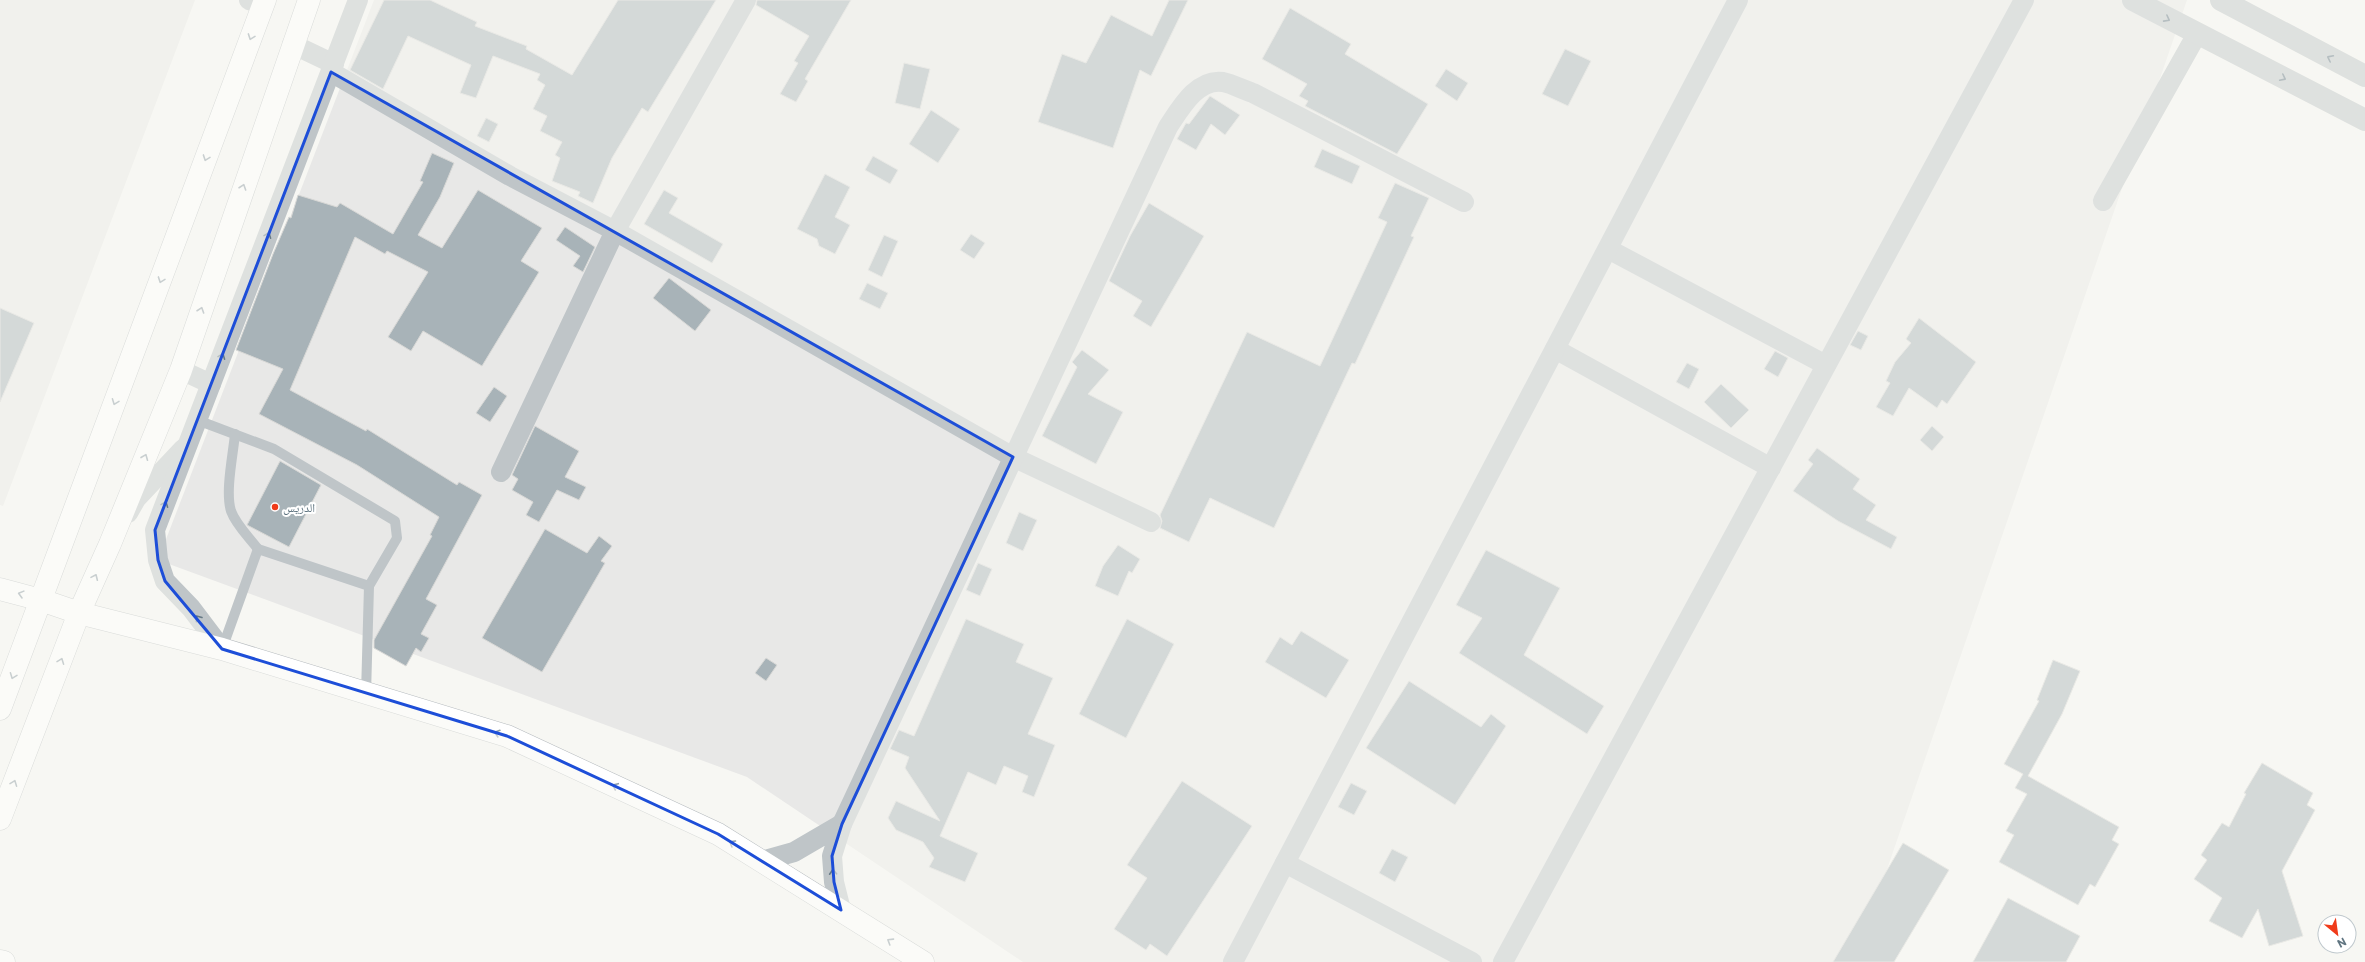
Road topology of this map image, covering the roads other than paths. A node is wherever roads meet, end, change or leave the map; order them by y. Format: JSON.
{"nodes":[{"id":1,"x":309,"y":0,"type":"edge"},
{"id":2,"x":358,"y":0,"type":"edge"},
{"id":3,"x":746,"y":0,"type":"edge"},
{"id":4,"x":1738,"y":0,"type":"edge"},
{"id":5,"x":2024,"y":0,"type":"edge"},
{"id":6,"x":2133,"y":0,"type":"edge"},
{"id":7,"x":2221,"y":0,"type":"edge"},
{"id":8,"x":259,"y":2,"type":"edge"},
{"id":9,"x":2241,"y":5,"type":"edge"},
{"id":10,"x":2197,"y":34,"type":"junction"},
{"id":11,"x":292,"y":44,"type":"junction"},
{"id":12,"x":332,"y":68,"type":"junction"},
{"id":13,"x":2365,"y":76,"type":"edge"},
{"id":14,"x":2365,"y":120,"type":"edge"},
{"id":15,"x":2102,"y":201,"type":"dead end"},
{"id":16,"x":1464,"y":202,"type":"dead end"},
{"id":17,"x":615,"y":231,"type":"junction"},
{"id":18,"x":1608,"y":249,"type":"junction"},
{"id":19,"x":1555,"y":349,"type":"junction"},
{"id":20,"x":1826,"y":365,"type":"junction"},
{"id":21,"x":180,"y":370,"type":"junction"},
{"id":22,"x":211,"y":384,"type":"junction"},
{"id":23,"x":197,"y":420,"type":"junction"},
{"id":24,"x":236,"y":434,"type":"junction"},
{"id":25,"x":188,"y":444,"type":"junction"},
{"id":26,"x":1013,"y":457,"type":"junction"},
{"id":27,"x":1771,"y":468,"type":"junction"},
{"id":28,"x":501,"y":472,"type":"dead end"},
{"id":29,"x":1152,"y":522,"type":"dead end"},
{"id":30,"x":110,"y":544,"type":"junction"},
{"id":31,"x":258,"y":549,"type":"junction"},
{"id":32,"x":369,"y":586,"type":"junction"},
{"id":33,"x":0,"y":589,"type":"edge"},
{"id":34,"x":41,"y":600,"type":"junction"},
{"id":35,"x":80,"y":613,"type":"junction"},
{"id":36,"x":222,"y":648,"type":"junction"},
{"id":37,"x":366,"y":694,"type":"junction"},
{"id":38,"x":0,"y":709,"type":"edge"},
{"id":39,"x":0,"y":819,"type":"edge"},
{"id":40,"x":842,"y":824,"type":"junction"},
{"id":41,"x":762,"y":860,"type":"junction"},
{"id":42,"x":1285,"y":863,"type":"junction"},
{"id":43,"x":841,"y":910,"type":"junction"},
{"id":44,"x":0,"y":961,"type":"edge"},
{"id":45,"x":4,"y":962,"type":"edge"},
{"id":46,"x":923,"y":962,"type":"edge"},
{"id":47,"x":1233,"y":962,"type":"edge"},
{"id":48,"x":1472,"y":962,"type":"edge"},
{"id":49,"x":1503,"y":962,"type":"edge"}],
"edges":[{"from":1,"to":11,"type":"main road"},
{"from":2,"to":12,"type":"street"},
{"from":3,"to":17,"type":"street"},
{"from":4,"to":18,"type":"street"},
{"from":5,"to":20,"type":"street"},
{"from":6,"to":10,"type":"street","one_way":true},
{"from":7,"to":9,"type":"street"},
{"from":8,"to":34,"type":"main road","one_way":true},
{"from":13,"to":9,"type":"street","one_way":true},
{"from":10,"to":14,"type":"street","one_way":true},
{"from":10,"to":15,"type":"street"},
{"from":11,"to":12,"type":"street"},
{"from":21,"to":11,"type":"main road","one_way":true},
{"from":12,"to":17,"type":"street"},
{"from":22,"to":12,"type":"street","one_way":true},
{"from":16,"to":26,"type":"street"},
{"from":17,"to":26,"type":"street"},
{"from":17,"to":28,"type":"street"},
{"from":18,"to":19,"type":"street"},
{"from":18,"to":20,"type":"street"},
{"from":19,"to":27,"type":"street"},
{"from":19,"to":42,"type":"street"},
{"from":20,"to":27,"type":"street"},
{"from":21,"to":22,"type":"street"},
{"from":30,"to":21,"type":"main road","one_way":true},
{"from":22,"to":23,"type":"street"},
{"from":23,"to":24,"type":"lane"},
{"from":23,"to":25,"type":"street"},
{"from":24,"to":31,"type":"lane"},
{"from":24,"to":32,"type":"lane"},
{"from":25,"to":30,"type":"street"},
{"from":36,"to":25,"type":"street","one_way":true},
{"from":26,"to":29,"type":"street"},
{"from":26,"to":40,"type":"street"},
{"from":27,"to":49,"type":"street"},
{"from":35,"to":30,"type":"main road","one_way":true},
{"from":31,"to":32,"type":"lane"},
{"from":31,"to":36,"type":"lane"},
{"from":32,"to":37,"type":"lane"},
{"from":34,"to":33,"type":"main road","one_way":true},
{"from":34,"to":35,"type":"main road"},
{"from":34,"to":38,"type":"main road","one_way":true},
{"from":35,"to":36,"type":"main road"},
{"from":39,"to":35,"type":"main road","one_way":true},
{"from":36,"to":37,"type":"main road"},
{"from":41,"to":37,"type":"main road","one_way":true},
{"from":40,"to":41,"type":"street"},
{"from":43,"to":40,"type":"street","one_way":true},
{"from":41,"to":43,"type":"main road"},
{"from":42,"to":47,"type":"street"},
{"from":42,"to":48,"type":"street"},
{"from":46,"to":43,"type":"main road","one_way":true},
{"from":44,"to":45,"type":"main road"}]}
